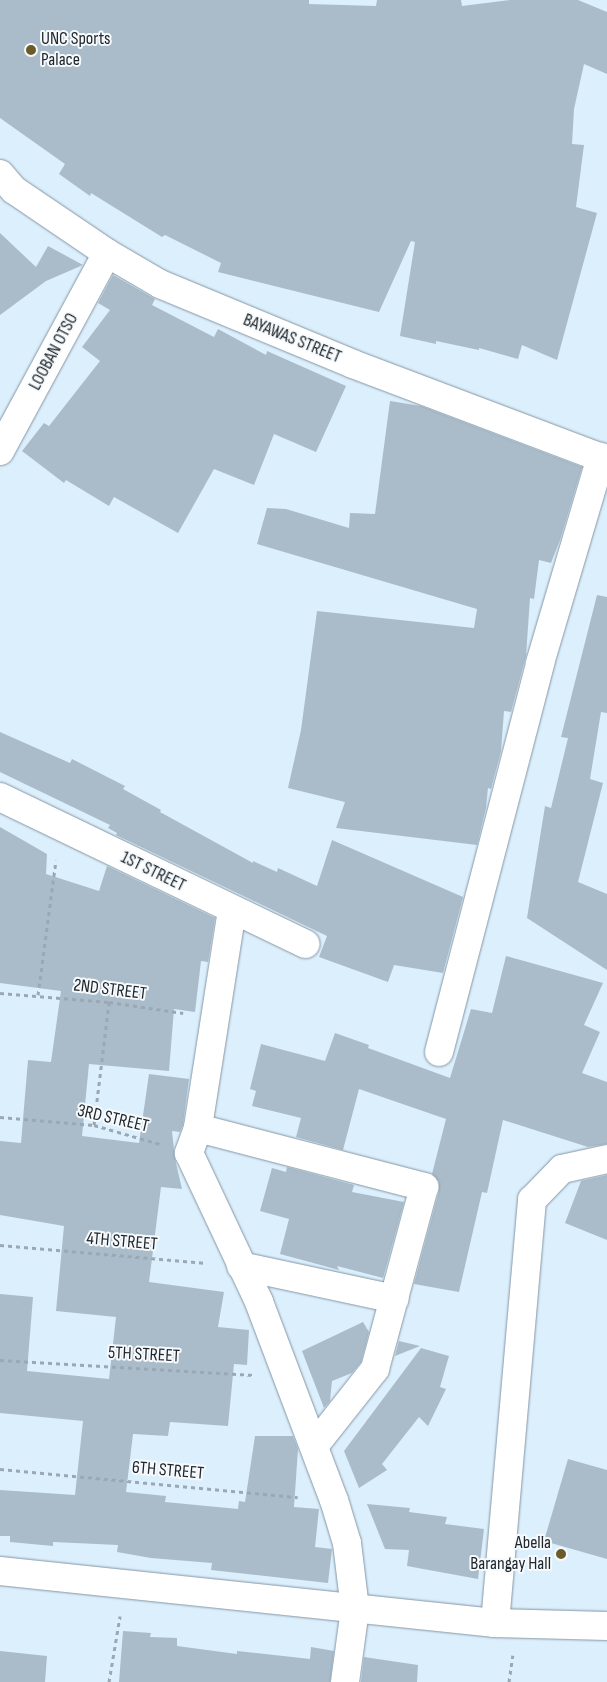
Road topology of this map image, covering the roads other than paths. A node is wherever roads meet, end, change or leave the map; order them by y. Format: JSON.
{"nodes":[{"id":1,"x":0,"y":174,"type":"edge"},
{"id":2,"x":107,"y":253,"type":"junction"},
{"id":3,"x":0,"y":451,"type":"edge"},
{"id":4,"x":604,"y":458,"type":"edge"},
{"id":5,"x":0,"y":797,"type":"edge"},
{"id":6,"x":232,"y":910,"type":"junction"},
{"id":7,"x":306,"y":944,"type":"dead end"},
{"id":8,"x":439,"y":1052,"type":"dead end"},
{"id":9,"x":194,"y":1140,"type":"junction"},
{"id":10,"x":607,"y":1159,"type":"edge"},
{"id":11,"x":241,"y":1266,"type":"junction"},
{"id":12,"x":395,"y":1298,"type":"junction"},
{"id":13,"x":315,"y":1445,"type":"junction"},
{"id":14,"x":0,"y":1571,"type":"edge"},
{"id":15,"x":355,"y":1610,"type":"junction"},
{"id":16,"x":495,"y":1623,"type":"junction"},
{"id":17,"x":607,"y":1626,"type":"edge"},
{"id":18,"x":345,"y":1682,"type":"edge"}],
"edges":[{"from":1,"to":2,"type":"street","name":"BAYAWAS STREET"},
{"from":2,"to":3,"type":"street","name":"LOOBAN OTSO"},
{"from":2,"to":4,"type":"street","name":"BAYAWAS STREET"},
{"from":4,"to":8,"type":"street"},
{"from":5,"to":6,"type":"street","name":"1ST STREET"},
{"from":6,"to":7,"type":"street","name":"1ST STREET"},
{"from":6,"to":9,"type":"street"},
{"from":9,"to":11,"type":"street"},
{"from":9,"to":12,"type":"street"},
{"from":10,"to":16,"type":"street"},
{"from":11,"to":12,"type":"street"},
{"from":11,"to":13,"type":"street"},
{"from":12,"to":13,"type":"street"},
{"from":13,"to":15,"type":"street"},
{"from":14,"to":15,"type":"street"},
{"from":15,"to":16,"type":"street"},
{"from":15,"to":18,"type":"street"},
{"from":16,"to":17,"type":"street"}]}
